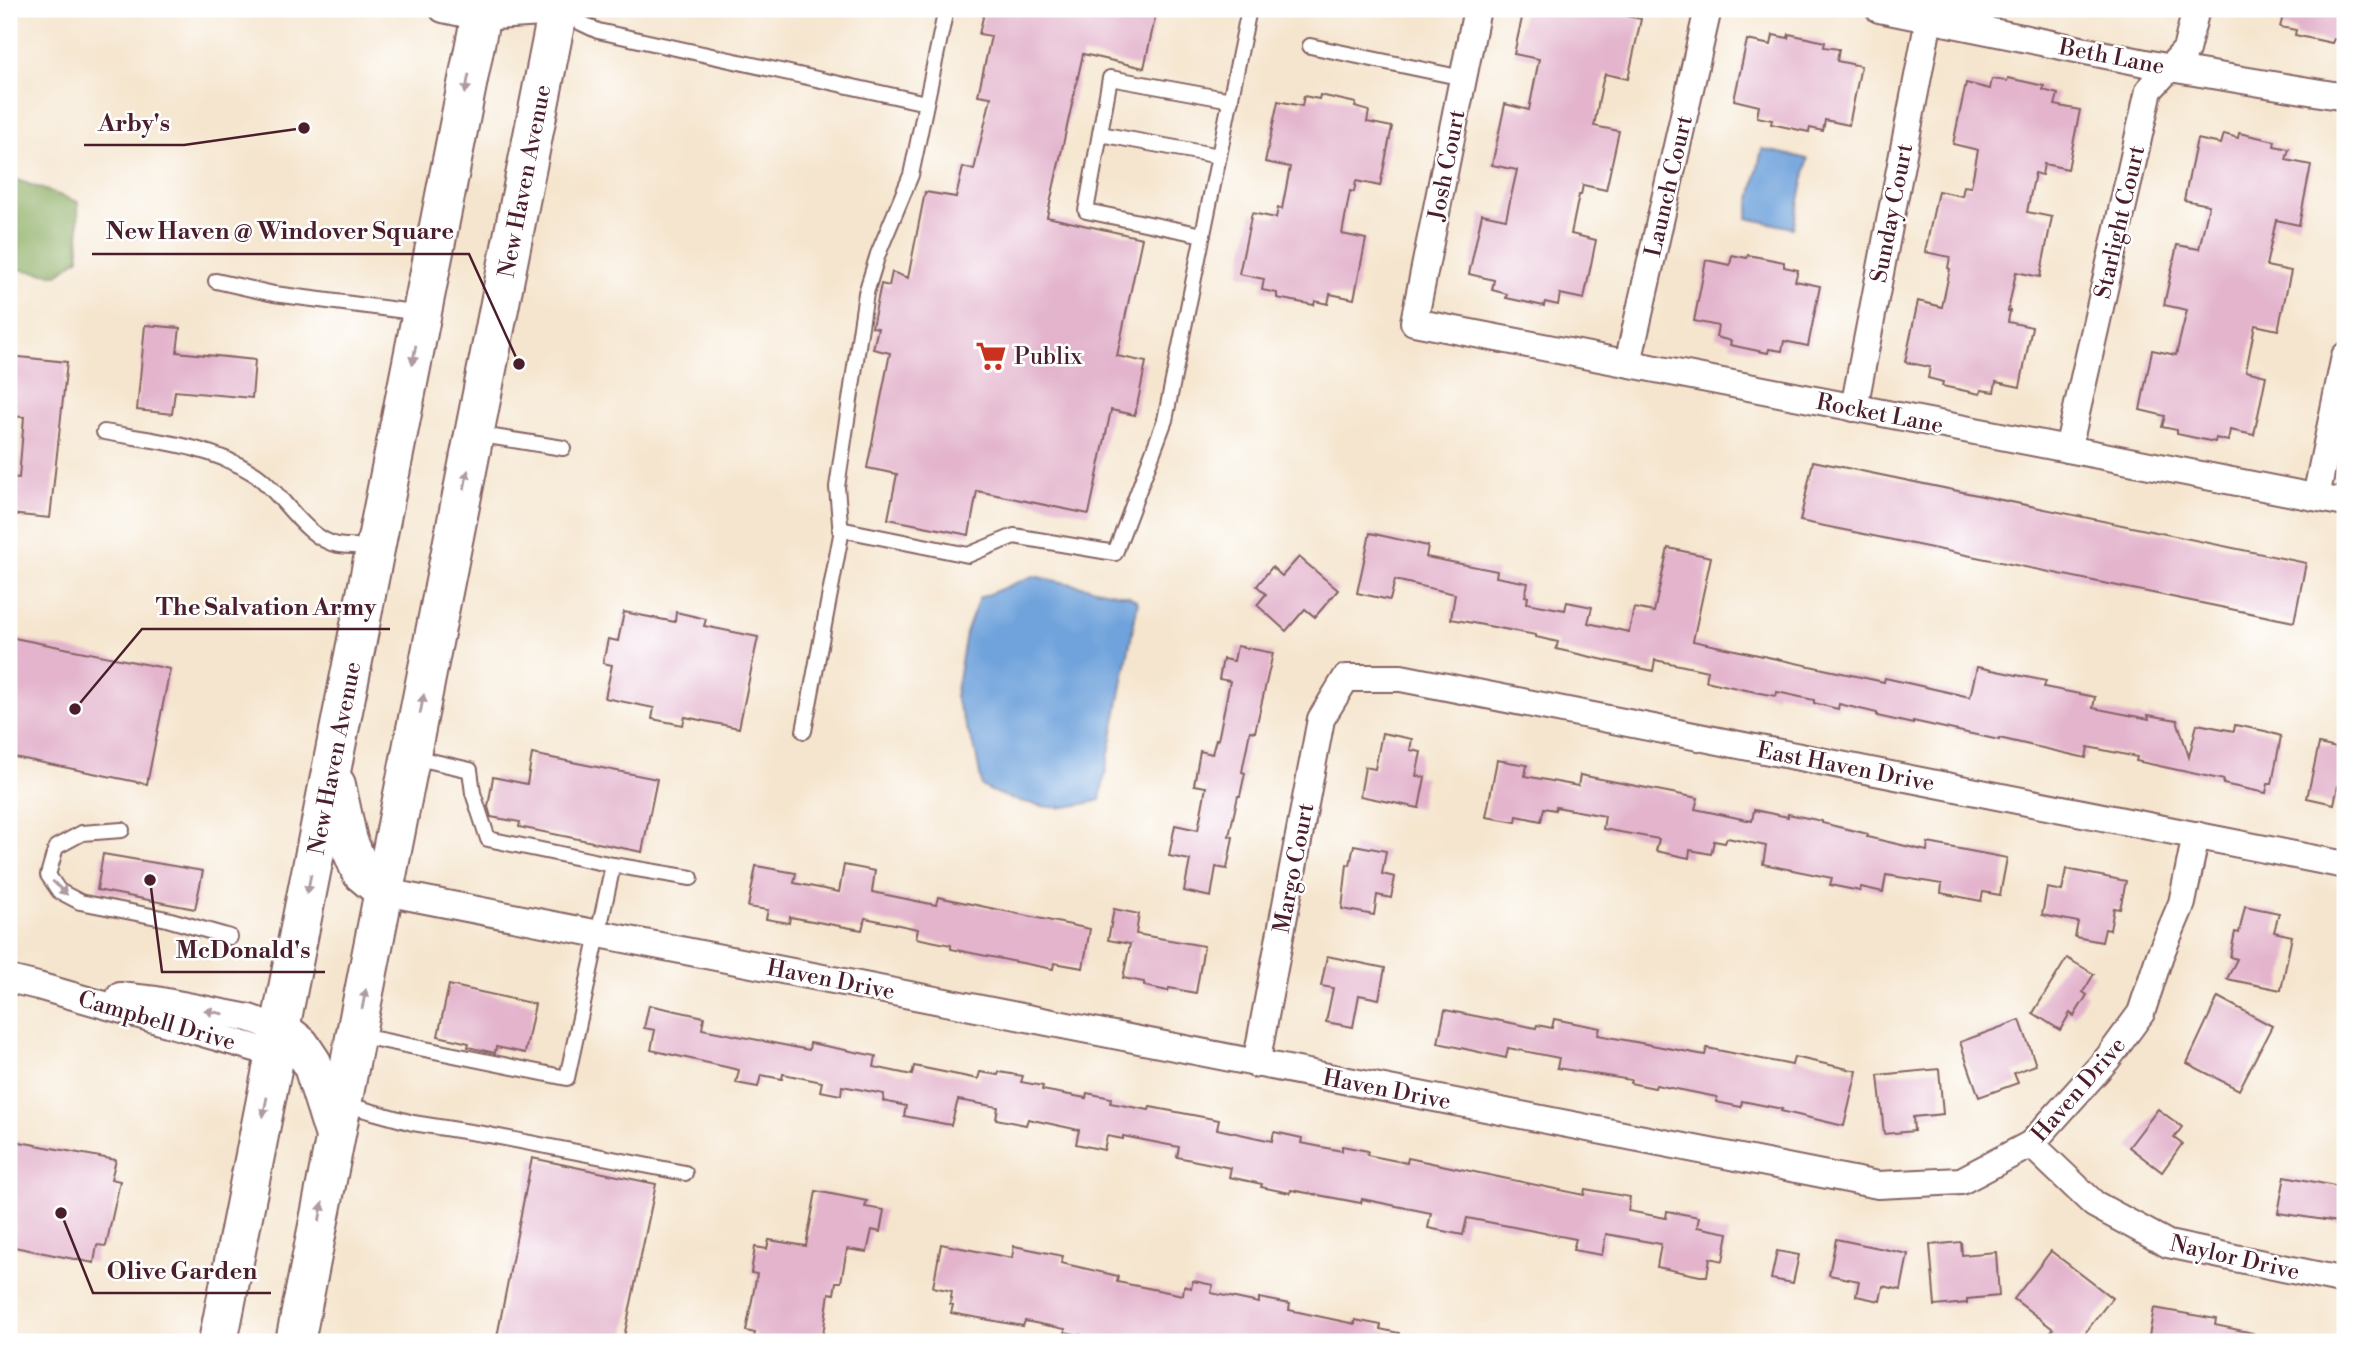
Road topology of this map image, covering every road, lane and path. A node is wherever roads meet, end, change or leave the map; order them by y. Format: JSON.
{"nodes":[{"id":1,"x":443,"y":9,"type":"edge"},
{"id":2,"x":946,"y":9,"type":"edge"},
{"id":3,"x":1249,"y":9,"type":"edge"},
{"id":4,"x":1477,"y":9,"type":"edge"},
{"id":5,"x":1708,"y":9,"type":"edge"},
{"id":6,"x":1879,"y":9,"type":"edge"},
{"id":7,"x":2196,"y":9,"type":"edge"},
{"id":8,"x":556,"y":10,"type":"edge"},
{"id":9,"x":481,"y":13,"type":"edge"},
{"id":10,"x":1929,"y":19,"type":"junction"},
{"id":11,"x":1310,"y":46,"type":"dead end"},
{"id":12,"x":2170,"y":68,"type":"junction"},
{"id":13,"x":1463,"y":78,"type":"junction"},
{"id":14,"x":2345,"y":97,"type":"edge"},
{"id":15,"x":1231,"y":100,"type":"junction"},
{"id":16,"x":926,"y":103,"type":"junction"},
{"id":17,"x":1100,"y":134,"type":"junction"},
{"id":18,"x":1219,"y":156,"type":"junction"},
{"id":19,"x":1203,"y":235,"type":"junction"},
{"id":20,"x":216,"y":281,"type":"dead end"},
{"id":21,"x":422,"y":313,"type":"junction"},
{"id":22,"x":1414,"y":322,"type":"joint"},
{"id":23,"x":2345,"y":356,"type":"edge"},
{"id":24,"x":1629,"y":363,"type":"junction"},
{"id":25,"x":1854,"y":408,"type":"junction"},
{"id":26,"x":104,"y":432,"type":"dead end"},
{"id":27,"x":475,"y":434,"type":"junction"},
{"id":28,"x":562,"y":448,"type":"dead end"},
{"id":29,"x":2068,"y":449,"type":"junction"},
{"id":30,"x":2316,"y":498,"type":"junction"},
{"id":31,"x":2345,"y":503,"type":"edge"},
{"id":32,"x":840,"y":529,"type":"junction"},
{"id":33,"x":376,"y":546,"type":"junction"},
{"id":34,"x":1346,"y":678,"type":"joint"},
{"id":35,"x":804,"y":730,"type":"dead end"},
{"id":36,"x":411,"y":757,"type":"junction"},
{"id":37,"x":332,"y":769,"type":"junction"},
{"id":38,"x":122,"y":830,"type":"dead end"},
{"id":39,"x":2196,"y":835,"type":"junction"},
{"id":40,"x":613,"y":865,"type":"junction"},
{"id":41,"x":2345,"y":865,"type":"edge"},
{"id":42,"x":691,"y":878,"type":"dead end"},
{"id":43,"x":385,"y":892,"type":"junction"},
{"id":44,"x":597,"y":933,"type":"junction"},
{"id":45,"x":230,"y":937,"type":"dead end"},
{"id":46,"x":9,"y":979,"type":"edge"},
{"id":47,"x":356,"y":1035,"type":"junction"},
{"id":48,"x":278,"y":1041,"type":"junction"},
{"id":49,"x":1256,"y":1064,"type":"junction"},
{"id":50,"x":340,"y":1121,"type":"junction"},
{"id":51,"x":2031,"y":1144,"type":"junction"},
{"id":52,"x":685,"y":1173,"type":"dead end"},
{"id":53,"x":2345,"y":1281,"type":"edge"},
{"id":54,"x":218,"y":1342,"type":"edge"},
{"id":55,"x":295,"y":1342,"type":"edge"}],
"edges":[{"from":1,"to":9,"type":"street"},
{"from":2,"to":16,"type":"lane"},
{"from":3,"to":15,"type":"lane"},
{"from":4,"to":13,"type":"street","name":"Josh Court"},
{"from":5,"to":24,"type":"street","name":"Launch Court"},
{"from":6,"to":10,"type":"street","name":"Beth Lane"},
{"from":7,"to":12,"type":"street","name":"Starlight Court"},
{"from":8,"to":9,"type":"street"},
{"from":8,"to":16,"type":"lane"},
{"from":8,"to":27,"type":"main road","name":"New Haven Avenue"},
{"from":9,"to":21,"type":"main road","name":"New Haven Avenue","one_way":true},
{"from":10,"to":12,"type":"street","name":"Beth Lane"},
{"from":10,"to":25,"type":"street","name":"Sunday Court"},
{"from":11,"to":13,"type":"lane"},
{"from":12,"to":14,"type":"street","name":"Beth Lane"},
{"from":12,"to":29,"type":"street","name":"Starlight Court"},
{"from":13,"to":22,"type":"street","name":"Josh Court"},
{"from":15,"to":17,"type":"lane"},
{"from":15,"to":18,"type":"lane"},
{"from":16,"to":32,"type":"lane"},
{"from":17,"to":18,"type":"lane"},
{"from":17,"to":19,"type":"lane"},
{"from":18,"to":19,"type":"lane"},
{"from":19,"to":32,"type":"lane"},
{"from":20,"to":21,"type":"lane"},
{"from":21,"to":33,"type":"main road","name":"New Haven Avenue","one_way":true},
{"from":22,"to":24,"type":"street","name":"Rocket Lane"},
{"from":23,"to":30,"type":"street"},
{"from":24,"to":25,"type":"street","name":"Rocket Lane"},
{"from":25,"to":29,"type":"street","name":"Rocket Lane"},
{"from":26,"to":33,"type":"lane"},
{"from":27,"to":28,"type":"lane"},
{"from":36,"to":27,"type":"main road","name":"New Haven Avenue","one_way":true},
{"from":29,"to":30,"type":"street","name":"Rocket Lane"},
{"from":30,"to":31,"type":"street","name":"Rocket Lane"},
{"from":32,"to":35,"type":"lane"},
{"from":33,"to":37,"type":"main road","name":"New Haven Avenue"},
{"from":34,"to":39,"type":"street","name":"East Haven Drive"},
{"from":34,"to":49,"type":"street","name":"Margo Court"},
{"from":36,"to":40,"type":"lane"},
{"from":36,"to":43,"type":"main road","name":"New Haven Avenue"},
{"from":37,"to":43,"type":"main road"},
{"from":37,"to":48,"type":"main road","name":"New Haven Avenue","one_way":true},
{"from":38,"to":45,"type":"lane","one_way":true},
{"from":39,"to":41,"type":"street","name":"East Haven Drive"},
{"from":39,"to":51,"type":"street","name":"Haven Drive"},
{"from":40,"to":42,"type":"lane"},
{"from":40,"to":44,"type":"lane"},
{"from":43,"to":44,"type":"street","name":"Haven Drive"},
{"from":47,"to":43,"type":"main road","name":"New Haven Avenue","one_way":true},
{"from":44,"to":47,"type":"lane"},
{"from":44,"to":49,"type":"street","name":"Haven Drive"},
{"from":46,"to":48,"type":"street","name":"Campbell Drive"},
{"from":47,"to":50,"type":"main road","name":"New Haven Avenue"},
{"from":48,"to":50,"type":"main road"},
{"from":48,"to":54,"type":"main road","name":"New Haven Avenue","one_way":true},
{"from":49,"to":51,"type":"street","name":"Haven Drive"},
{"from":50,"to":52,"type":"lane"},
{"from":55,"to":50,"type":"main road","name":"New Haven Avenue","one_way":true},
{"from":51,"to":53,"type":"street","name":"Naylor Drive"}]}
